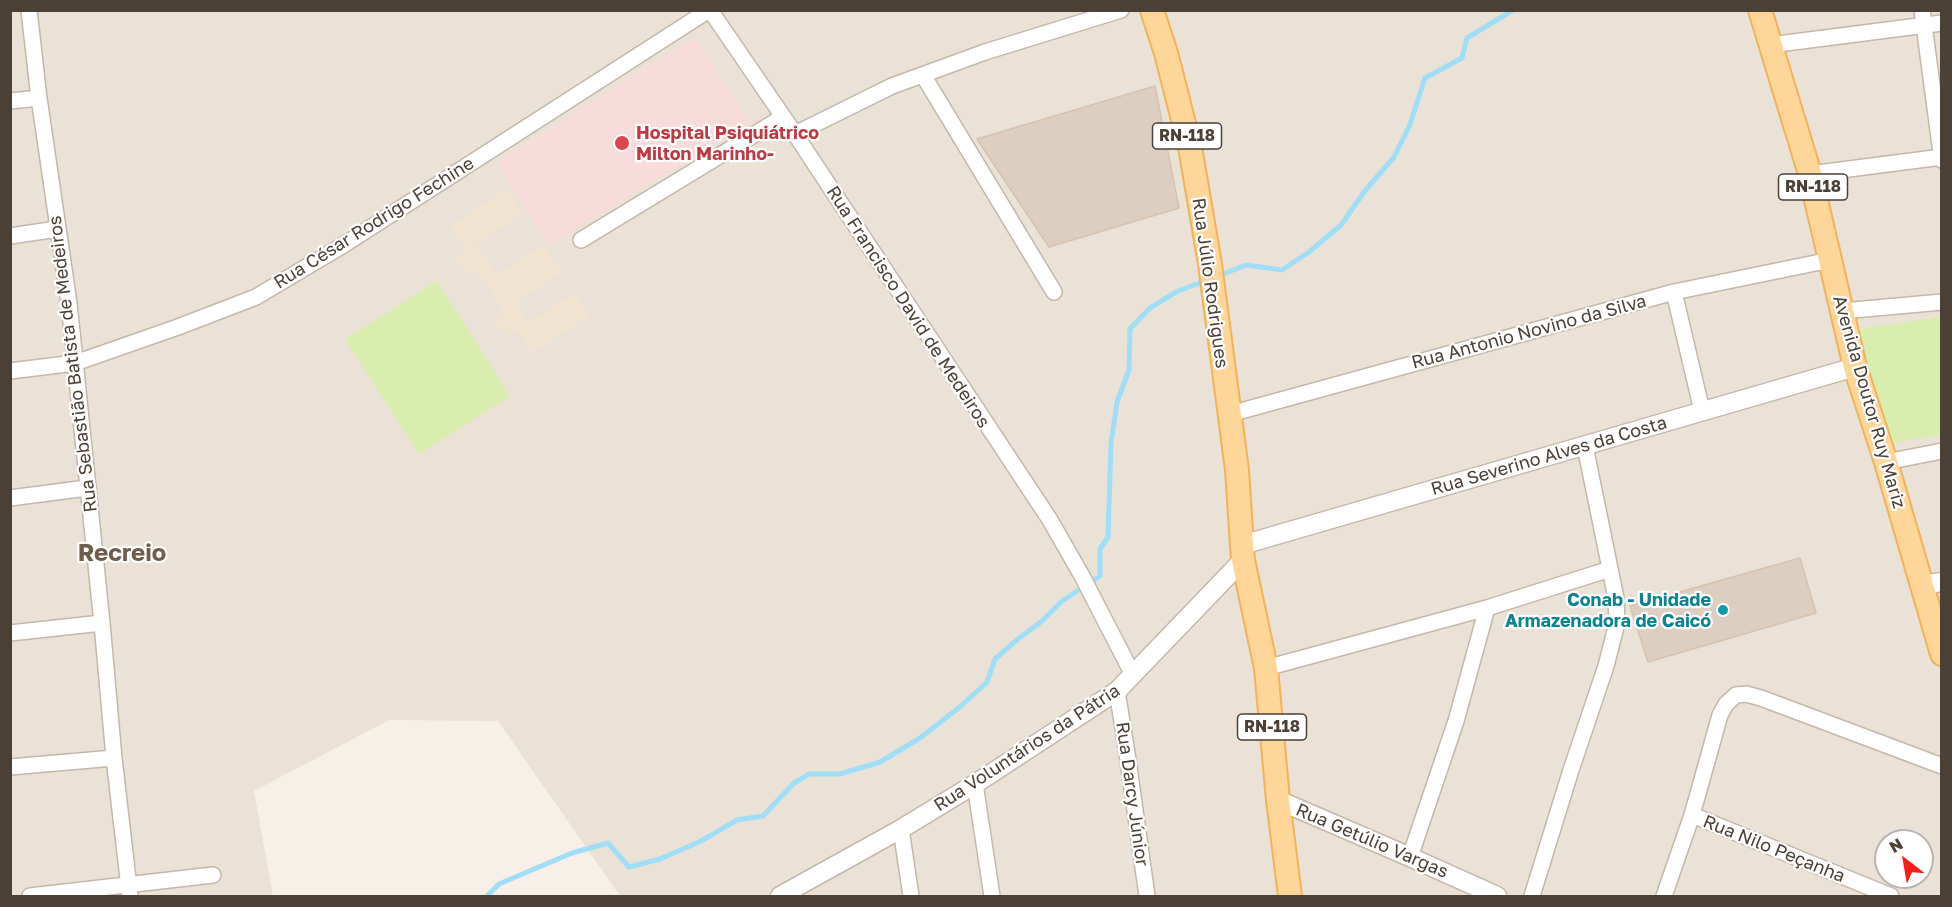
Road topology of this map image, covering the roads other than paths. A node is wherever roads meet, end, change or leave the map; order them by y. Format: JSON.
{"nodes":[{"id":1,"x":29,"y":10,"type":"edge"},
{"id":2,"x":710,"y":10,"type":"edge"},
{"id":3,"x":1121,"y":10,"type":"edge"},
{"id":4,"x":1152,"y":10,"type":"edge"},
{"id":5,"x":1760,"y":10,"type":"edge"},
{"id":6,"x":1923,"y":18,"type":"edge"},
{"id":7,"x":1941,"y":23,"type":"edge"},
{"id":8,"x":1770,"y":45,"type":"junction"},
{"id":9,"x":923,"y":75,"type":"junction"},
{"id":10,"x":39,"y":98,"type":"junction"},
{"id":11,"x":10,"y":101,"type":"edge"},
{"id":12,"x":783,"y":117,"type":"junction"},
{"id":13,"x":795,"y":134,"type":"junction"},
{"id":14,"x":1941,"y":158,"type":"edge"},
{"id":15,"x":1810,"y":174,"type":"junction"},
{"id":16,"x":57,"y":229,"type":"junction"},
{"id":17,"x":10,"y":236,"type":"edge"},
{"id":18,"x":581,"y":240,"type":"dead end"},
{"id":19,"x":1830,"y":260,"type":"junction"},
{"id":20,"x":1054,"y":292,"type":"dead end"},
{"id":21,"x":1674,"y":292,"type":"junction"},
{"id":22,"x":1941,"y":302,"type":"edge"},
{"id":23,"x":1842,"y":311,"type":"junction"},
{"id":24,"x":75,"y":363,"type":"junction"},
{"id":25,"x":1855,"y":367,"type":"junction"},
{"id":26,"x":10,"y":371,"type":"edge"},
{"id":27,"x":1702,"y":411,"type":"junction"},
{"id":28,"x":1230,"y":414,"type":"junction"},
{"id":29,"x":1585,"y":446,"type":"junction"},
{"id":30,"x":1941,"y":451,"type":"edge"},
{"id":31,"x":1886,"y":462,"type":"junction"},
{"id":32,"x":87,"y":488,"type":"junction"},
{"id":33,"x":10,"y":498,"type":"edge"},
{"id":34,"x":1243,"y":553,"type":"junction"},
{"id":35,"x":1610,"y":568,"type":"junction"},
{"id":36,"x":1931,"y":584,"type":"edge"},
{"id":37,"x":1487,"y":608,"type":"junction"},
{"id":38,"x":102,"y":623,"type":"junction"},
{"id":39,"x":10,"y":633,"type":"edge"},
{"id":40,"x":1941,"y":654,"type":"edge"},
{"id":41,"x":1266,"y":668,"type":"junction"},
{"id":42,"x":1133,"y":675,"type":"junction"},
{"id":43,"x":1117,"y":692,"type":"junction"},
{"id":44,"x":114,"y":758,"type":"junction"},
{"id":45,"x":1941,"y":766,"type":"edge"},
{"id":46,"x":10,"y":767,"type":"edge"},
{"id":47,"x":975,"y":784,"type":"junction"},
{"id":48,"x":1278,"y":800,"type":"junction"},
{"id":49,"x":1692,"y":815,"type":"junction"},
{"id":50,"x":901,"y":829,"type":"junction"},
{"id":51,"x":1410,"y":857,"type":"junction"},
{"id":52,"x":213,"y":875,"type":"dead end"},
{"id":53,"x":130,"y":891,"type":"edge"},
{"id":54,"x":30,"y":897,"type":"edge"},
{"id":55,"x":780,"y":897,"type":"edge"},
{"id":56,"x":911,"y":897,"type":"edge"},
{"id":57,"x":992,"y":897,"type":"edge"},
{"id":58,"x":1147,"y":897,"type":"edge"},
{"id":59,"x":1290,"y":897,"type":"edge"},
{"id":60,"x":1497,"y":897,"type":"edge"},
{"id":61,"x":1532,"y":897,"type":"edge"},
{"id":62,"x":1664,"y":897,"type":"edge"},
{"id":63,"x":1891,"y":897,"type":"edge"}],
"edges":[{"from":1,"to":10,"type":"street","name":"Rua Sebastião Batista de Medeiros"},
{"from":2,"to":12,"type":"street","name":"Rua Francisco David de Medeiros"},
{"from":2,"to":24,"type":"street","name":"Rua César Rodrigo Fechine"},
{"from":3,"to":9,"type":"street"},
{"from":4,"to":28,"type":"main road","name":"Rua Júlio Rodrigues","number":"RN-118"},
{"from":5,"to":8,"type":"main road","name":"Avenida Doutor Ruy Mariz","number":"RN-118"},
{"from":6,"to":7,"type":"street"},
{"from":6,"to":8,"type":"street"},
{"from":6,"to":14,"type":"street"},
{"from":8,"to":15,"type":"main road","name":"Avenida Doutor Ruy Mariz","number":"RN-118"},
{"from":9,"to":13,"type":"street"},
{"from":9,"to":20,"type":"street"},
{"from":10,"to":11,"type":"street"},
{"from":10,"to":16,"type":"street","name":"Rua Sebastião Batista de Medeiros"},
{"from":12,"to":13,"type":"street","name":"Rua Francisco David de Medeiros"},
{"from":12,"to":18,"type":"street"},
{"from":13,"to":42,"type":"street","name":"Rua Francisco David de Medeiros"},
{"from":14,"to":15,"type":"street"},
{"from":15,"to":19,"type":"main road","name":"Avenida Doutor Ruy Mariz","number":"RN-118"},
{"from":16,"to":17,"type":"street"},
{"from":16,"to":24,"type":"street","name":"Rua Sebastião Batista de Medeiros"},
{"from":19,"to":21,"type":"street","name":"Rua Antonio Novino da Silva"},
{"from":19,"to":23,"type":"main road","name":"Avenida Doutor Ruy Mariz","number":"RN-118"},
{"from":21,"to":27,"type":"street"},
{"from":21,"to":28,"type":"street","name":"Rua Antonio Novino da Silva"},
{"from":22,"to":23,"type":"street"},
{"from":23,"to":25,"type":"main road","name":"Avenida Doutor Ruy Mariz","number":"RN-118"},
{"from":24,"to":26,"type":"street","name":"Rua César Rodrigo Fechine"},
{"from":24,"to":32,"type":"street","name":"Rua Sebastião Batista de Medeiros"},
{"from":25,"to":27,"type":"street","name":"Rua Severino Alves da Costa"},
{"from":25,"to":31,"type":"main road","name":"Avenida Doutor Ruy Mariz","number":"RN-118"},
{"from":27,"to":29,"type":"street","name":"Rua Severino Alves da Costa"},
{"from":28,"to":34,"type":"main road","name":"Rua Júlio Rodrigues","number":"RN-118"},
{"from":29,"to":34,"type":"street","name":"Rua Severino Alves da Costa"},
{"from":29,"to":35,"type":"street"},
{"from":30,"to":31,"type":"street"},
{"from":31,"to":36,"type":"main road","name":"Avenida Doutor Ruy Mariz","number":"RN-118"},
{"from":32,"to":33,"type":"street"},
{"from":32,"to":38,"type":"street","name":"Rua Sebastião Batista de Medeiros"},
{"from":34,"to":41,"type":"main road","number":"RN-118"},
{"from":34,"to":42,"type":"street","name":"Rua Voluntários da Pátria"},
{"from":35,"to":37,"type":"street"},
{"from":35,"to":61,"type":"street"},
{"from":36,"to":40,"type":"main road","name":"Avenida Doutor Ruy Mariz","number":"RN-118"},
{"from":37,"to":41,"type":"street"},
{"from":37,"to":51,"type":"street"},
{"from":38,"to":39,"type":"street"},
{"from":38,"to":44,"type":"street","name":"Rua Sebastião Batista de Medeiros"},
{"from":41,"to":48,"type":"main road","number":"RN-118"},
{"from":42,"to":43,"type":"street","name":"Rua Voluntários da Pátria"},
{"from":43,"to":47,"type":"street","name":"Rua Voluntários da Pátria"},
{"from":43,"to":58,"type":"street","name":"Rua Darcy Júnior"},
{"from":44,"to":46,"type":"street"},
{"from":44,"to":53,"type":"street","name":"Rua Sebastião Batista de Medeiros"},
{"from":45,"to":49,"type":"street"},
{"from":47,"to":50,"type":"street","name":"Rua Voluntários da Pátria"},
{"from":47,"to":57,"type":"street"},
{"from":48,"to":51,"type":"street","name":"Rua Getúlio Vargas"},
{"from":48,"to":59,"type":"main road","number":"RN-118"},
{"from":49,"to":62,"type":"street"},
{"from":49,"to":63,"type":"street","name":"Rua Nilo Peçanha"},
{"from":50,"to":55,"type":"street","name":"Rua Voluntários da Pátria"},
{"from":50,"to":56,"type":"street"},
{"from":51,"to":60,"type":"street","name":"Rua Getúlio Vargas"},
{"from":52,"to":53,"type":"street"},
{"from":53,"to":54,"type":"street"}]}
